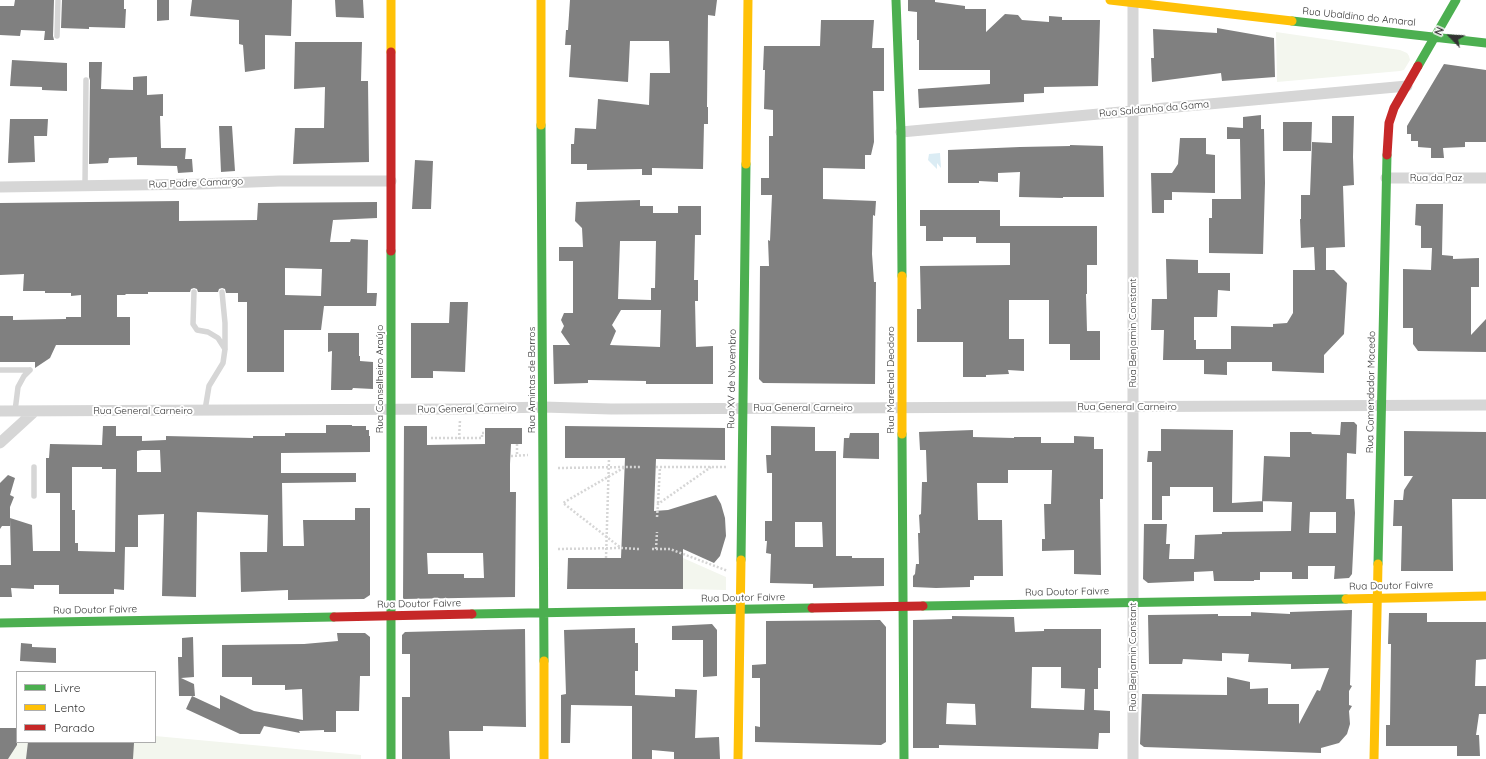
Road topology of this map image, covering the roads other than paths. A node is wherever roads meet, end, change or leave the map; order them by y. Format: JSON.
{"nodes":[{"id":1,"x":58,"y":0,"type":"edge"},
{"id":2,"x":391,"y":0,"type":"edge"},
{"id":3,"x":541,"y":0,"type":"edge"},
{"id":4,"x":748,"y":0,"type":"edge"},
{"id":5,"x":896,"y":0,"type":"edge"},
{"id":6,"x":1110,"y":0,"type":"edge"},
{"id":7,"x":1456,"y":0,"type":"edge"},
{"id":8,"x":1133,"y":1,"type":"edge"},
{"id":9,"x":57,"y":36,"type":"dead end"},
{"id":10,"x":1436,"y":37,"type":"junction"},
{"id":11,"x":1486,"y":43,"type":"edge"},
{"id":12,"x":86,"y":80,"type":"dead end"},
{"id":13,"x":1407,"y":86,"type":"junction"},
{"id":14,"x":1133,"y":111,"type":"junction"},
{"id":15,"x":901,"y":132,"type":"junction"},
{"id":16,"x":1386,"y":178,"type":"junction"},
{"id":17,"x":1486,"y":178,"type":"edge"},
{"id":18,"x":391,"y":181,"type":"junction"},
{"id":19,"x":85,"y":186,"type":"junction"},
{"id":20,"x":0,"y":187,"type":"edge"},
{"id":21,"x":194,"y":292,"type":"dead end"},
{"id":22,"x":222,"y":292,"type":"dead end"},
{"id":23,"x":225,"y":349,"type":"junction"},
{"id":24,"x":0,"y":370,"type":"edge"},
{"id":25,"x":1486,"y":405,"type":"edge"},
{"id":26,"x":1133,"y":406,"type":"junction"},
{"id":27,"x":1382,"y":406,"type":"junction"},
{"id":28,"x":543,"y":407,"type":"junction"},
{"id":29,"x":743,"y":408,"type":"junction"},
{"id":30,"x":902,"y":408,"type":"junction"},
{"id":31,"x":205,"y":410,"type":"junction"},
{"id":32,"x":391,"y":410,"type":"junction"},
{"id":33,"x":0,"y":411,"type":"edge"},
{"id":34,"x":15,"y":411,"type":"junction"},
{"id":35,"x":35,"y":411,"type":"junction"},
{"id":36,"x":0,"y":443,"type":"edge"},
{"id":37,"x":34,"y":467,"type":"dead end"},
{"id":38,"x":34,"y":496,"type":"dead end"},
{"id":39,"x":1486,"y":596,"type":"edge"},
{"id":40,"x":1378,"y":598,"type":"junction"},
{"id":41,"x":1133,"y":602,"type":"junction"},
{"id":42,"x":903,"y":606,"type":"junction"},
{"id":43,"x":740,"y":609,"type":"junction"},
{"id":44,"x":543,"y":612,"type":"junction"},
{"id":45,"x":391,"y":616,"type":"junction"},
{"id":46,"x":0,"y":623,"type":"edge"},
{"id":47,"x":391,"y":759,"type":"edge"},
{"id":48,"x":544,"y":759,"type":"edge"},
{"id":49,"x":738,"y":759,"type":"edge"},
{"id":50,"x":904,"y":759,"type":"edge"},
{"id":51,"x":1133,"y":759,"type":"edge"},
{"id":52,"x":1374,"y":759,"type":"edge"}],
"edges":[{"from":1,"to":9,"type":"lane"},
{"from":2,"to":18,"type":"main road","name":"Rua Conselheiro Araújo"},
{"from":3,"to":28,"type":"main road","name":"Rua Amintas de Barros"},
{"from":4,"to":29,"type":"main road","name":"Rua XV de Novembro"},
{"from":5,"to":15,"type":"main road","name":"Rua Marechal Deodoro"},
{"from":6,"to":8,"type":"main road","name":"Rua Ubaldino do Amaral"},
{"from":7,"to":10,"type":"main road","name":"Rua Comendador Macedo"},
{"from":8,"to":10,"type":"main road","name":"Rua Ubaldino do Amaral"},
{"from":8,"to":14,"type":"street","name":"Rua Benjamin Constant"},
{"from":10,"to":11,"type":"main road","name":"Rua Ubaldino do Amaral"},
{"from":10,"to":13,"type":"main road","name":"Rua Comendador Macedo"},
{"from":12,"to":19,"type":"lane"},
{"from":13,"to":14,"type":"street","name":"Rua Saldanha da Gama"},
{"from":13,"to":16,"type":"main road","name":"Rua Comendador Macedo"},
{"from":14,"to":15,"type":"street","name":"Rua Saldanha da Gama"},
{"from":14,"to":26,"type":"street","name":"Rua Benjamin Constant"},
{"from":15,"to":30,"type":"main road","name":"Rua Marechal Deodoro"},
{"from":16,"to":17,"type":"street","name":"Rua da Paz"},
{"from":16,"to":27,"type":"main road","name":"Rua Comendador Macedo"},
{"from":18,"to":19,"type":"street","name":"Rua Padre Camargo"},
{"from":18,"to":32,"type":"main road","name":"Rua Conselheiro Araújo"},
{"from":19,"to":20,"type":"street","name":"Rua Padre Camargo"},
{"from":21,"to":23,"type":"lane"},
{"from":22,"to":23,"type":"lane"},
{"from":23,"to":31,"type":"lane"},
{"from":24,"to":34,"type":"lane"},
{"from":25,"to":27,"type":"street","name":"Rua General Carneiro"},
{"from":26,"to":27,"type":"street","name":"Rua General Carneiro"},
{"from":26,"to":30,"type":"street","name":"Rua General Carneiro"},
{"from":26,"to":41,"type":"street","name":"Rua Benjamin Constant"},
{"from":27,"to":40,"type":"main road","name":"Rua Comendador Macedo"},
{"from":28,"to":29,"type":"street","name":"Rua General Carneiro"},
{"from":28,"to":32,"type":"street","name":"Rua General Carneiro"},
{"from":28,"to":44,"type":"main road","name":"Rua Amintas de Barros"},
{"from":29,"to":30,"type":"street","name":"Rua General Carneiro"},
{"from":29,"to":43,"type":"main road","name":"Rua XV de Novembro"},
{"from":30,"to":42,"type":"main road","name":"Rua Marechal Deodoro"},
{"from":31,"to":32,"type":"street","name":"Rua General Carneiro"},
{"from":31,"to":35,"type":"street","name":"Rua General Carneiro"},
{"from":32,"to":45,"type":"main road","name":"Rua Conselheiro Araújo"},
{"from":33,"to":34,"type":"street","name":"Rua General Carneiro"},
{"from":34,"to":35,"type":"street","name":"Rua General Carneiro"},
{"from":35,"to":36,"type":"street"},
{"from":37,"to":38,"type":"lane"},
{"from":39,"to":40,"type":"main road","name":"Rua Doutor Faivre"},
{"from":40,"to":41,"type":"main road","name":"Rua Doutor Faivre"},
{"from":40,"to":52,"type":"main road","name":"Rua Comendador Macedo"},
{"from":41,"to":42,"type":"main road","name":"Rua Doutor Faivre"},
{"from":41,"to":51,"type":"street","name":"Rua Benjamin Constant"},
{"from":42,"to":43,"type":"main road","name":"Rua Doutor Faivre"},
{"from":42,"to":50,"type":"main road","name":"Rua Marechal Deodoro"},
{"from":43,"to":44,"type":"main road","name":"Rua Doutor Faivre"},
{"from":43,"to":49,"type":"main road","name":"Rua XV de Novembro"},
{"from":44,"to":45,"type":"main road","name":"Rua Doutor Faivre"},
{"from":44,"to":48,"type":"main road","name":"Rua Amintas de Barros"},
{"from":45,"to":46,"type":"main road","name":"Rua Doutor Faivre"},
{"from":45,"to":47,"type":"main road","name":"Rua Conselheiro Araújo"}]}
